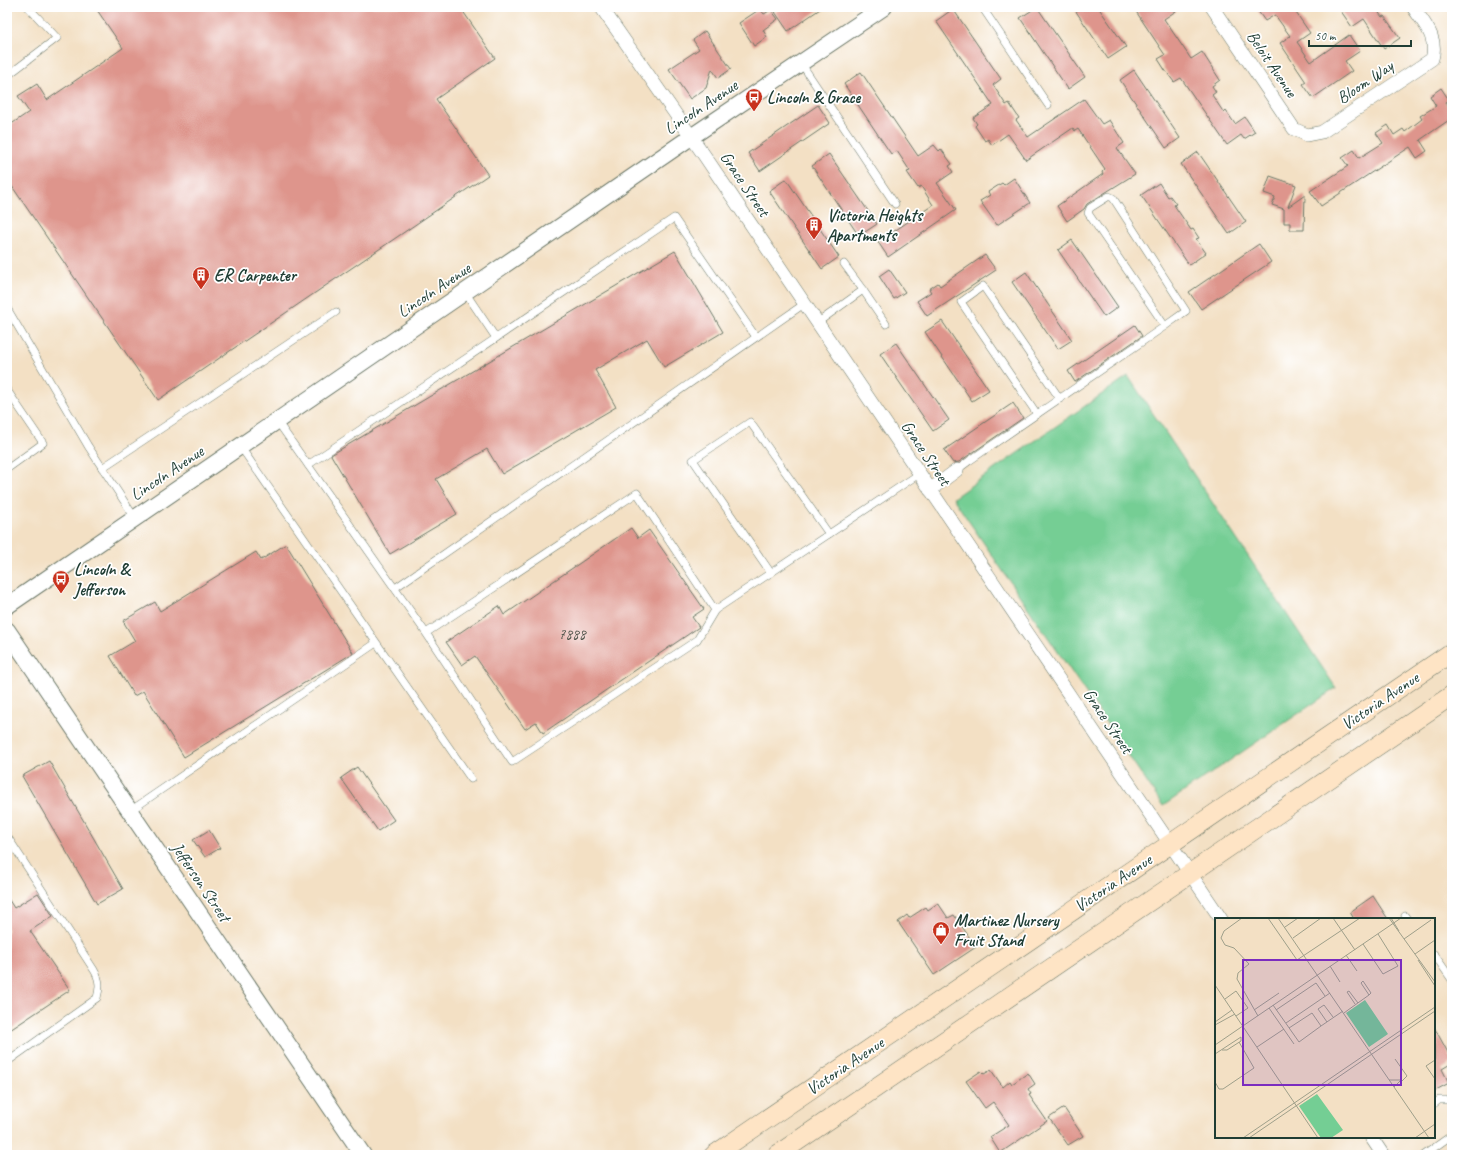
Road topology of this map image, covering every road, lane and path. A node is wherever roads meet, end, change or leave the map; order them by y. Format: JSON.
{"nodes":[{"id":1,"x":28,"y":7,"type":"edge"},
{"id":2,"x":601,"y":7,"type":"edge"},
{"id":3,"x":884,"y":7,"type":"edge"},
{"id":4,"x":982,"y":7,"type":"edge"},
{"id":5,"x":1212,"y":7,"type":"edge"},
{"id":6,"x":1413,"y":7,"type":"edge"},
{"id":7,"x":801,"y":63,"type":"junction"},
{"id":8,"x":7,"y":76,"type":"edge"},
{"id":9,"x":1048,"y":105,"type":"dead end"},
{"id":10,"x":1307,"y":135,"type":"joint"},
{"id":11,"x":690,"y":137,"type":"junction"},
{"id":12,"x":895,"y":204,"type":"dead end"},
{"id":13,"x":844,"y":264,"type":"dead end"},
{"id":14,"x":863,"y":290,"type":"junction"},
{"id":15,"x":465,"y":292,"type":"junction"},
{"id":16,"x":804,"y":304,"type":"junction"},
{"id":17,"x":7,"y":308,"type":"edge"},
{"id":18,"x":336,"y":312,"type":"dead end"},
{"id":19,"x":817,"y":323,"type":"junction"},
{"id":20,"x":886,"y":324,"type":"dead end"},
{"id":21,"x":1165,"y":326,"type":"junction"},
{"id":22,"x":756,"y":337,"type":"junction"},
{"id":23,"x":496,"y":338,"type":"junction"},
{"id":24,"x":7,"y":390,"type":"edge"},
{"id":25,"x":1060,"y":399,"type":"junction"},
{"id":26,"x":1037,"y":414,"type":"junction"},
{"id":27,"x":277,"y":420,"type":"junction"},
{"id":28,"x":240,"y":446,"type":"junction"},
{"id":29,"x":308,"y":465,"type":"junction"},
{"id":30,"x":102,"y":468,"type":"junction"},
{"id":31,"x":7,"y":469,"type":"edge"},
{"id":32,"x":957,"y":470,"type":"joint"},
{"id":33,"x":919,"y":474,"type":"junction"},
{"id":34,"x":930,"y":490,"type":"junction"},
{"id":35,"x":135,"y":518,"type":"junction"},
{"id":36,"x":829,"y":534,"type":"junction"},
{"id":37,"x":771,"y":573,"type":"junction"},
{"id":38,"x":395,"y":588,"type":"junction"},
{"id":39,"x":7,"y":606,"type":"edge"},
{"id":40,"x":715,"y":610,"type":"junction"},
{"id":41,"x":7,"y":630,"type":"edge"},
{"id":42,"x":426,"y":633,"type":"junction"},
{"id":43,"x":376,"y":643,"type":"junction"},
{"id":44,"x":1452,"y":652,"type":"edge"},
{"id":45,"x":1452,"y":695,"type":"edge"},
{"id":46,"x":471,"y":779,"type":"dead end"},
{"id":47,"x":130,"y":811,"type":"junction"},
{"id":48,"x":7,"y":836,"type":"edge"},
{"id":49,"x":1170,"y":844,"type":"junction"},
{"id":50,"x":1190,"y":874,"type":"junction"},
{"id":51,"x":1220,"y":918,"type":"edge"},
{"id":52,"x":1435,"y":955,"type":"edge"},
{"id":53,"x":1452,"y":980,"type":"edge"},
{"id":54,"x":7,"y":1062,"type":"edge"},
{"id":55,"x":1435,"y":1103,"type":"edge"},
{"id":56,"x":1452,"y":1103,"type":"edge"},
{"id":57,"x":1452,"y":1135,"type":"edge"},
{"id":58,"x":1372,"y":1138,"type":"edge"},
{"id":59,"x":363,"y":1155,"type":"edge"},
{"id":60,"x":714,"y":1155,"type":"edge"},
{"id":61,"x":777,"y":1155,"type":"edge"},
{"id":62,"x":1383,"y":1155,"type":"edge"},
{"id":63,"x":1424,"y":1155,"type":"edge"}],
"edges":[{"from":1,"to":8,"type":"lane"},
{"from":2,"to":11,"type":"street","name":"Grace Street"},
{"from":3,"to":7,"type":"street","name":"Lincoln Avenue"},
{"from":4,"to":9,"type":"lane"},
{"from":5,"to":10,"type":"street","name":"Beloit Avenue"},
{"from":6,"to":10,"type":"street","name":"Bloom Way"},
{"from":7,"to":11,"type":"street","name":"Lincoln Avenue"},
{"from":7,"to":12,"type":"lane"},
{"from":11,"to":15,"type":"street","name":"Lincoln Avenue"},
{"from":11,"to":16,"type":"street","name":"Grace Street"},
{"from":13,"to":14,"type":"lane"},
{"from":14,"to":19,"type":"lane"},
{"from":14,"to":20,"type":"lane"},
{"from":15,"to":23,"type":"lane"},
{"from":15,"to":27,"type":"street","name":"Lincoln Avenue"},
{"from":16,"to":19,"type":"street","name":"Grace Street"},
{"from":16,"to":22,"type":"lane"},
{"from":17,"to":30,"type":"lane"},
{"from":18,"to":30,"type":"lane"},
{"from":19,"to":33,"type":"street","name":"Grace Street"},
{"from":21,"to":21,"type":"lane"},
{"from":21,"to":25,"type":"lane"},
{"from":22,"to":23,"type":"lane"},
{"from":22,"to":38,"type":"lane"},
{"from":23,"to":29,"type":"lane"},
{"from":24,"to":31,"type":"lane"},
{"from":25,"to":26,"type":"lane"},
{"from":25,"to":26,"type":"lane"},
{"from":26,"to":32,"type":"lane"},
{"from":27,"to":28,"type":"street","name":"Lincoln Avenue"},
{"from":27,"to":29,"type":"lane"},
{"from":28,"to":35,"type":"street","name":"Lincoln Avenue"},
{"from":28,"to":43,"type":"lane"},
{"from":29,"to":38,"type":"lane"},
{"from":30,"to":35,"type":"lane"},
{"from":32,"to":34,"type":"street"},
{"from":33,"to":34,"type":"street","name":"Grace Street"},
{"from":33,"to":36,"type":"lane"},
{"from":34,"to":49,"type":"street","name":"Grace Street"},
{"from":35,"to":39,"type":"street","name":"Lincoln Avenue"},
{"from":36,"to":37,"type":"lane"},
{"from":36,"to":37,"type":"lane"},
{"from":37,"to":40,"type":"lane"},
{"from":38,"to":42,"type":"lane"},
{"from":40,"to":42,"type":"lane"},
{"from":40,"to":42,"type":"lane"},
{"from":41,"to":47,"type":"street","name":"Jefferson Street"},
{"from":43,"to":46,"type":"lane"},
{"from":43,"to":47,"type":"lane"},
{"from":44,"to":49,"type":"main road","name":"Victoria Avenue"},
{"from":45,"to":50,"type":"main road","name":"Victoria Avenue"},
{"from":47,"to":59,"type":"street","name":"Jefferson Street"},
{"from":48,"to":54,"type":"lane"},
{"from":49,"to":50,"type":"street","name":"Grace Street"},
{"from":49,"to":60,"type":"main road","name":"Victoria Avenue"},
{"from":50,"to":51,"type":"street","name":"Grace Street"},
{"from":50,"to":61,"type":"main road","name":"Victoria Avenue"},
{"from":52,"to":53,"type":"lane"},
{"from":55,"to":56,"type":"lane"},
{"from":57,"to":63,"type":"lane"},
{"from":58,"to":62,"type":"street"}]}
